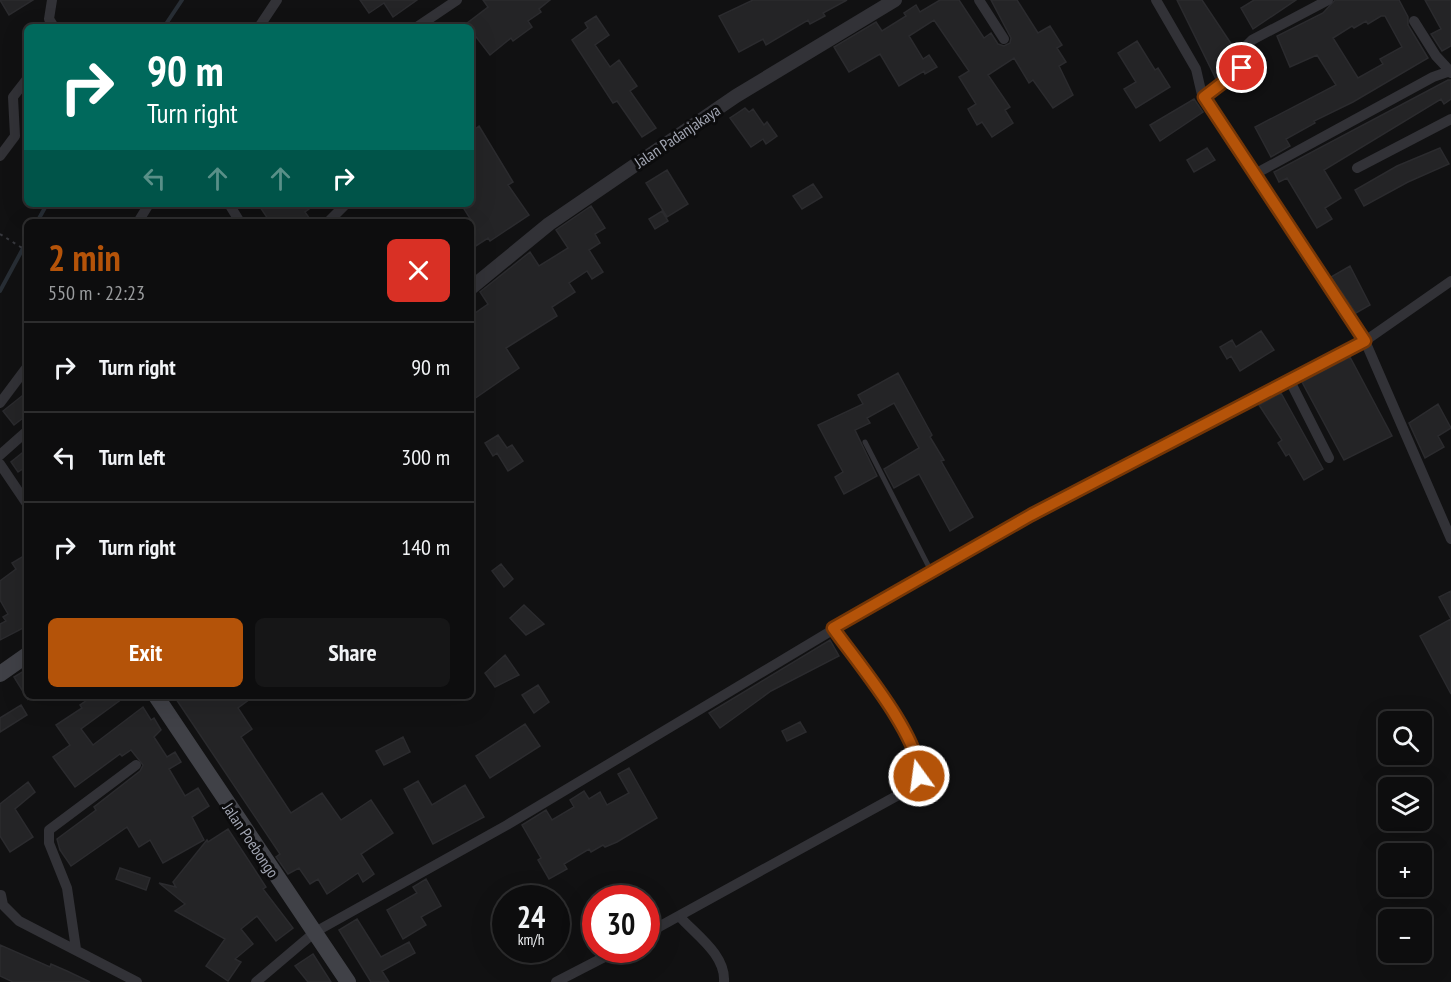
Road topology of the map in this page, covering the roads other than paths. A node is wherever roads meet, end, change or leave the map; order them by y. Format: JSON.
{"nodes":[{"id":1,"x":43,"y":0,"type":"edge"},
{"id":2,"x":51,"y":0,"type":"edge"},
{"id":3,"x":277,"y":0,"type":"edge"},
{"id":4,"x":457,"y":0,"type":"edge"},
{"id":5,"x":895,"y":0,"type":"edge"},
{"id":6,"x":979,"y":0,"type":"edge"},
{"id":7,"x":1156,"y":0,"type":"edge"},
{"id":8,"x":1328,"y":0,"type":"edge"},
{"id":9,"x":1414,"y":21,"type":"dead end"},
{"id":10,"x":52,"y":23,"type":"edge"},
{"id":11,"x":261,"y":24,"type":"edge"},
{"id":12,"x":421,"y":24,"type":"edge"},
{"id":13,"x":1004,"y":39,"type":"dead end"},
{"id":14,"x":1450,"y":72,"type":"edge"},
{"id":15,"x":24,"y":83,"type":"edge"},
{"id":16,"x":1204,"y":97,"type":"junction"},
{"id":17,"x":1451,"y":118,"type":"edge"},
{"id":18,"x":0,"y":156,"type":"edge"},
{"id":19,"x":1357,"y":168,"type":"dead end"},
{"id":20,"x":1255,"y":174,"type":"junction"},
{"id":21,"x":343,"y":207,"type":"edge"},
{"id":22,"x":331,"y":219,"type":"edge"},
{"id":23,"x":1451,"y":281,"type":"edge"},
{"id":24,"x":474,"y":286,"type":"edge"},
{"id":25,"x":1365,"y":341,"type":"junction"},
{"id":26,"x":24,"y":371,"type":"edge"},
{"id":27,"x":1290,"y":381,"type":"junction"},
{"id":28,"x":0,"y":403,"type":"edge"},
{"id":29,"x":24,"y":434,"type":"edge"},
{"id":30,"x":866,"y":442,"type":"dead end"},
{"id":31,"x":0,"y":455,"type":"edge"},
{"id":32,"x":1329,"y":458,"type":"dead end"},
{"id":33,"x":0,"y":464,"type":"edge"},
{"id":34,"x":24,"y":500,"type":"edge"},
{"id":35,"x":1451,"y":539,"type":"edge"},
{"id":36,"x":931,"y":571,"type":"junction"},
{"id":37,"x":833,"y":628,"type":"junction"},
{"id":38,"x":24,"y":657,"type":"edge"},
{"id":39,"x":0,"y":674,"type":"edge"},
{"id":40,"x":155,"y":699,"type":"edge"},
{"id":41,"x":136,"y":765,"type":"dead end"},
{"id":42,"x":1,"y":895,"type":"edge"},
{"id":43,"x":680,"y":916,"type":"junction"},
{"id":44,"x":660,"y":927,"type":"edge"},
{"id":45,"x":315,"y":932,"type":"junction"},
{"id":46,"x":75,"y":949,"type":"junction"},
{"id":47,"x":593,"y":963,"type":"edge"},
{"id":48,"x":137,"y":982,"type":"edge"},
{"id":49,"x":256,"y":982,"type":"edge"},
{"id":50,"x":348,"y":982,"type":"edge"},
{"id":51,"x":556,"y":982,"type":"edge"},
{"id":52,"x":724,"y":982,"type":"edge"}],
"edges":[{"from":1,"to":10,"type":"street"},
{"from":2,"to":10,"type":"street"},
{"from":3,"to":11,"type":"street"},
{"from":4,"to":12,"type":"street"},
{"from":5,"to":24,"type":"street","name":"Jalan Padanjakaya"},
{"from":6,"to":13,"type":"street"},
{"from":7,"to":16,"type":"street"},
{"from":8,"to":16,"type":"street"},
{"from":9,"to":14,"type":"street"},
{"from":14,"to":20,"type":"street"},
{"from":15,"to":18,"type":"street"},
{"from":16,"to":20,"type":"street"},
{"from":17,"to":19,"type":"street"},
{"from":20,"to":25,"type":"street"},
{"from":21,"to":22,"type":"street"},
{"from":23,"to":25,"type":"street"},
{"from":25,"to":27,"type":"street"},
{"from":25,"to":35,"type":"street"},
{"from":26,"to":28,"type":"street"},
{"from":27,"to":32,"type":"street"},
{"from":27,"to":36,"type":"street"},
{"from":29,"to":31,"type":"street"},
{"from":30,"to":36,"type":"lane"},
{"from":33,"to":34,"type":"street"},
{"from":36,"to":37,"type":"street"},
{"from":37,"to":43,"type":"street"},
{"from":37,"to":45,"type":"street"},
{"from":38,"to":39,"type":"main road"},
{"from":40,"to":45,"type":"main road","name":"Jalan Poebongo"},
{"from":41,"to":46,"type":"street"},
{"from":42,"to":46,"type":"street"},
{"from":43,"to":44,"type":"street"},
{"from":43,"to":52,"type":"street"},
{"from":45,"to":49,"type":"street"},
{"from":45,"to":50,"type":"main road","name":"Jalan Poebongo"},
{"from":46,"to":48,"type":"street"},
{"from":47,"to":51,"type":"street"}]}
